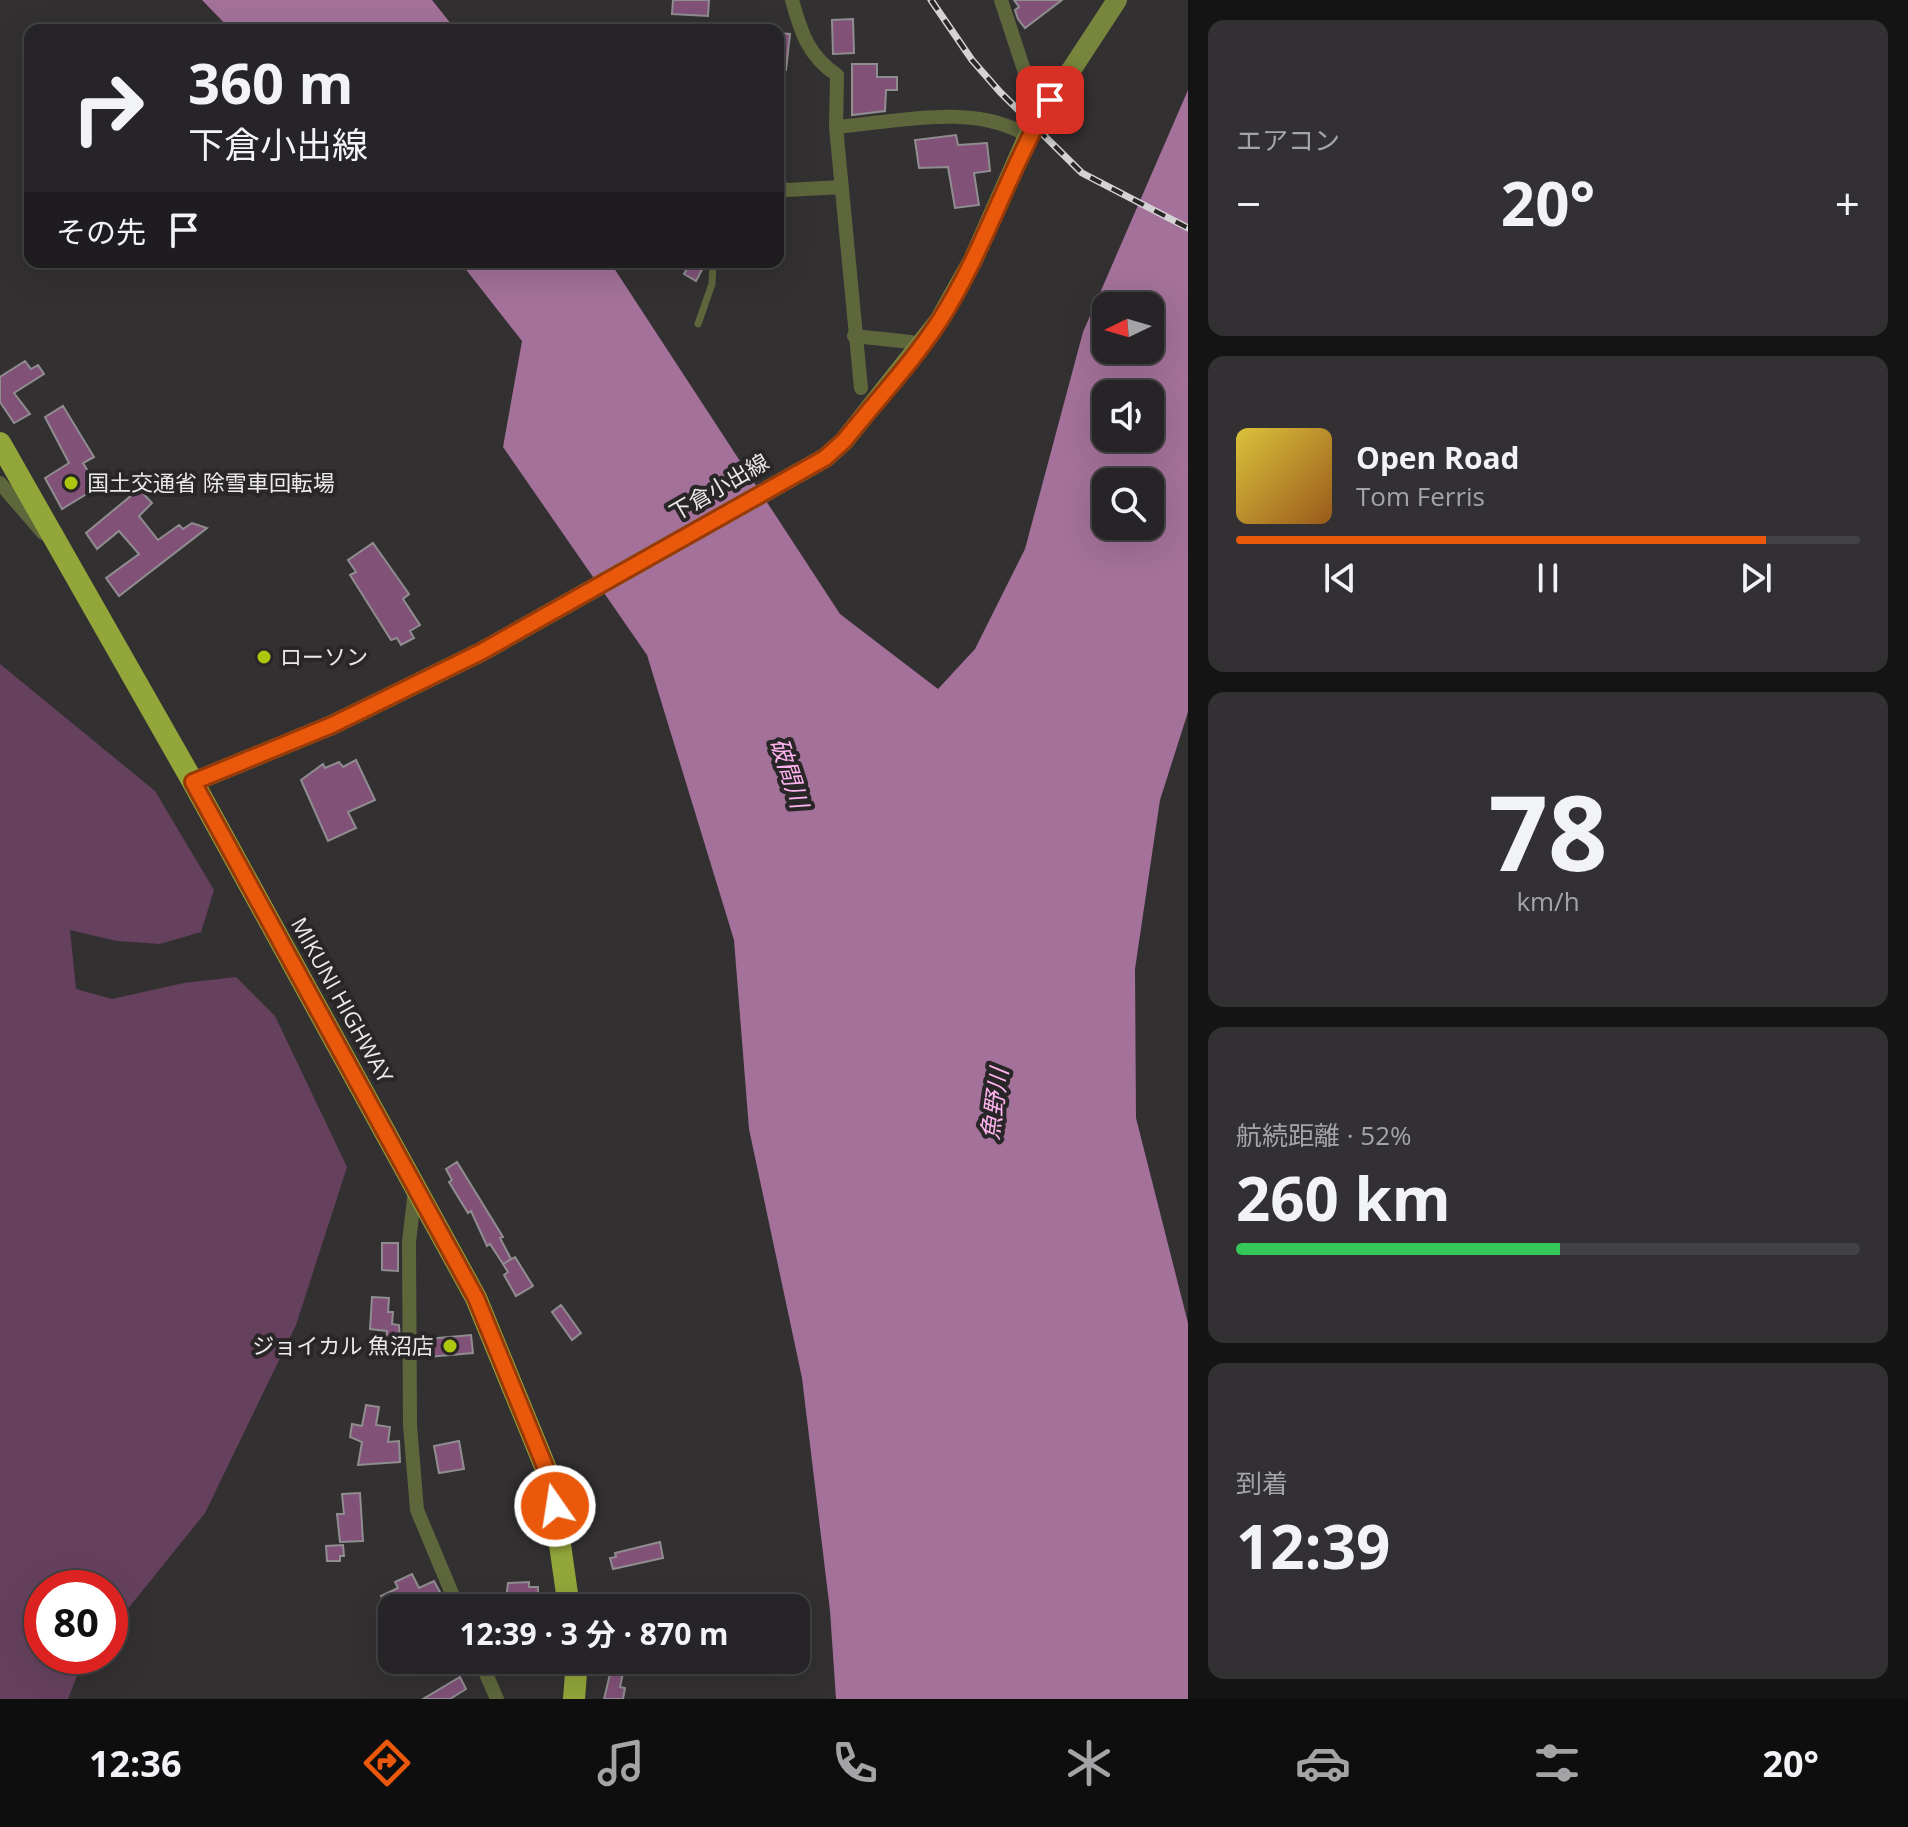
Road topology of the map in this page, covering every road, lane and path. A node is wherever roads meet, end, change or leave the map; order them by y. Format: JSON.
{"nodes":[{"id":1,"x":792,"y":0,"type":"edge"},
{"id":2,"x":1001,"y":0,"type":"edge"},
{"id":3,"x":1117,"y":0,"type":"edge"},
{"id":4,"x":1050,"y":100,"type":"junction"},
{"id":5,"x":836,"y":127,"type":"junction"},
{"id":6,"x":1028,"y":136,"type":"junction"},
{"id":7,"x":842,"y":187,"type":"junction"},
{"id":8,"x":784,"y":189,"type":"edge"},
{"id":9,"x":713,"y":268,"type":"edge"},
{"id":10,"x":698,"y":324,"type":"dead end"},
{"id":11,"x":854,"y":336,"type":"junction"},
{"id":12,"x":918,"y":348,"type":"junction"},
{"id":13,"x":861,"y":388,"type":"dead end"},
{"id":14,"x":0,"y":443,"type":"edge"},
{"id":15,"x":0,"y":483,"type":"edge"},
{"id":16,"x":69,"y":564,"type":"junction"},
{"id":17,"x":193,"y":782,"type":"junction"},
{"id":18,"x":416,"y":1189,"type":"junction"},
{"id":19,"x":452,"y":1594,"type":"edge"},
{"id":20,"x":567,"y":1594,"type":"edge"},
{"id":21,"x":486,"y":1674,"type":"edge"},
{"id":22,"x":576,"y":1674,"type":"edge"},
{"id":23,"x":497,"y":1699,"type":"edge"},
{"id":24,"x":574,"y":1699,"type":"edge"}],
"edges":[{"from":1,"to":5,"type":"street"},
{"from":2,"to":4,"type":"street"},
{"from":3,"to":4,"type":"main road","name":"下倉小出線"},
{"from":4,"to":6,"type":"main road","name":"下倉小出線"},
{"from":5,"to":6,"type":"street"},
{"from":5,"to":7,"type":"street"},
{"from":6,"to":12,"type":"main road","name":"下倉小出線"},
{"from":7,"to":8,"type":"street"},
{"from":7,"to":11,"type":"street"},
{"from":9,"to":10,"type":"lane"},
{"from":11,"to":12,"type":"street"},
{"from":11,"to":13,"type":"street"},
{"from":12,"to":17,"type":"main road","name":"下倉小出線"},
{"from":14,"to":16,"type":"highway","name":"MIKUNI HIGHWAY"},
{"from":15,"to":16,"type":"street"},
{"from":16,"to":17,"type":"highway","name":"MIKUNI HIGHWAY"},
{"from":17,"to":18,"type":"highway","name":"MIKUNI HIGHWAY"},
{"from":18,"to":19,"type":"street"},
{"from":18,"to":20,"type":"highway","name":"MIKUNI HIGHWAY"},
{"from":21,"to":23,"type":"street"},
{"from":22,"to":24,"type":"highway"}]}
